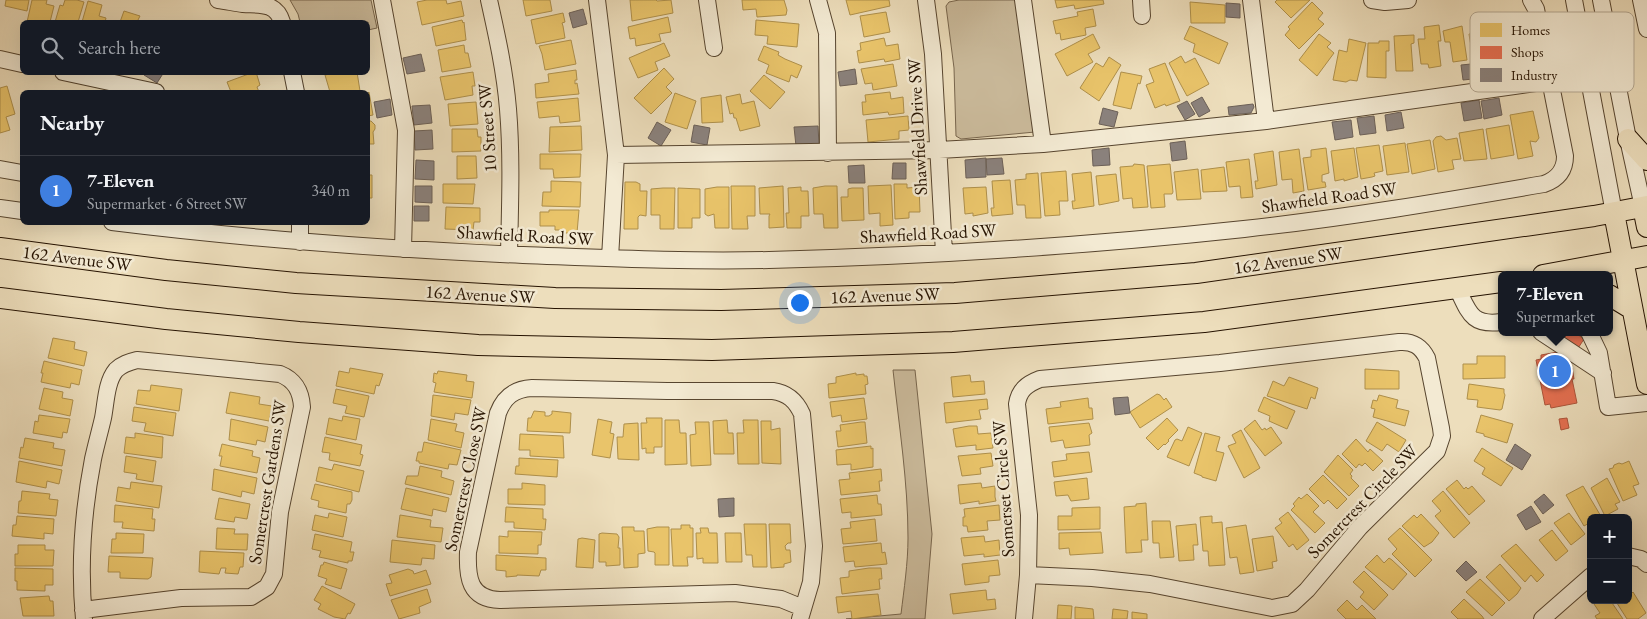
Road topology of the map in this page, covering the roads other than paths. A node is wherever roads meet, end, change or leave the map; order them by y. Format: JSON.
{"nodes":[{"id":1,"x":218,"y":0,"type":"edge"},
{"id":2,"x":382,"y":0,"type":"edge"},
{"id":3,"x":489,"y":0,"type":"edge"},
{"id":4,"x":597,"y":0,"type":"edge"},
{"id":5,"x":707,"y":0,"type":"edge"},
{"id":6,"x":818,"y":0,"type":"edge"},
{"id":7,"x":926,"y":0,"type":"edge"},
{"id":8,"x":1023,"y":0,"type":"edge"},
{"id":9,"x":1251,"y":0,"type":"edge"},
{"id":10,"x":1372,"y":0,"type":"edge"},
{"id":11,"x":1408,"y":0,"type":"edge"},
{"id":12,"x":1531,"y":0,"type":"edge"},
{"id":13,"x":1641,"y":0,"type":"edge"},
{"id":14,"x":1537,"y":12,"type":"edge"},
{"id":15,"x":281,"y":20,"type":"edge"},
{"id":16,"x":1647,"y":29,"type":"edge"},
{"id":17,"x":714,"y":48,"type":"dead end"},
{"id":18,"x":0,"y":59,"type":"edge"},
{"id":19,"x":20,"y":64,"type":"edge"},
{"id":20,"x":77,"y":75,"type":"edge"},
{"id":21,"x":293,"y":75,"type":"edge"},
{"id":22,"x":147,"y":90,"type":"edge"},
{"id":23,"x":296,"y":90,"type":"edge"},
{"id":24,"x":1470,"y":92,"type":"edge"},
{"id":25,"x":1552,"y":92,"type":"edge"},
{"id":26,"x":1591,"y":92,"type":"edge"},
{"id":27,"x":1619,"y":92,"type":"edge"},
{"id":28,"x":1266,"y":120,"type":"junction"},
{"id":29,"x":1628,"y":139,"type":"junction"},
{"id":30,"x":1042,"y":144,"type":"junction"},
{"id":31,"x":939,"y":150,"type":"junction"},
{"id":32,"x":828,"y":152,"type":"junction"},
{"id":33,"x":616,"y":155,"type":"junction"},
{"id":34,"x":1647,"y":160,"type":"edge"},
{"id":35,"x":0,"y":169,"type":"edge"},
{"id":36,"x":20,"y":173,"type":"edge"},
{"id":37,"x":1645,"y":207,"type":"edge"},
{"id":38,"x":0,"y":208,"type":"edge"},
{"id":39,"x":20,"y":211,"type":"edge"},
{"id":40,"x":1614,"y":213,"type":"junction"},
{"id":41,"x":156,"y":225,"type":"edge"},
{"id":42,"x":300,"y":225,"type":"edge"},
{"id":43,"x":1647,"y":227,"type":"edge"},
{"id":44,"x":200,"y":228,"type":"edge"},
{"id":45,"x":300,"y":242,"type":"junction"},
{"id":46,"x":0,"y":248,"type":"edge"},
{"id":47,"x":403,"y":249,"type":"junction"},
{"id":48,"x":944,"y":253,"type":"junction"},
{"id":49,"x":509,"y":254,"type":"junction"},
{"id":50,"x":1647,"y":256,"type":"edge"},
{"id":51,"x":610,"y":258,"type":"junction"},
{"id":52,"x":1623,"y":261,"type":"junction"},
{"id":53,"x":1566,"y":271,"type":"edge"},
{"id":54,"x":1498,"y":283,"type":"edge"},
{"id":55,"x":1457,"y":288,"type":"junction"},
{"id":56,"x":1613,"y":297,"type":"edge"},
{"id":57,"x":0,"y":298,"type":"edge"},
{"id":58,"x":1632,"y":309,"type":"junction"},
{"id":59,"x":1498,"y":322,"type":"edge"},
{"id":60,"x":1547,"y":336,"type":"edge"},
{"id":61,"x":1591,"y":336,"type":"edge"},
{"id":62,"x":1603,"y":373,"type":"junction"},
{"id":63,"x":1647,"y":384,"type":"edge"},
{"id":64,"x":1024,"y":388,"type":"joint"},
{"id":65,"x":1647,"y":403,"type":"edge"},
{"id":66,"x":1632,"y":557,"type":"edge"},
{"id":67,"x":1647,"y":564,"type":"edge"},
{"id":68,"x":1028,"y":575,"type":"junction"},
{"id":69,"x":1587,"y":580,"type":"edge"},
{"id":70,"x":802,"y":613,"type":"edge"},
{"id":71,"x":84,"y":614,"type":"edge"},
{"id":72,"x":1024,"y":619,"type":"edge"},
{"id":73,"x":1542,"y":619,"type":"edge"}],
"edges":[{"from":1,"to":15,"type":"street"},
{"from":2,"to":47,"type":"street"},
{"from":3,"to":49,"type":"street","name":"10 Street SW"},
{"from":4,"to":33,"type":"street"},
{"from":5,"to":17,"type":"street"},
{"from":6,"to":32,"type":"street"},
{"from":7,"to":31,"type":"street","name":"Shawfield Drive SW"},
{"from":8,"to":30,"type":"street"},
{"from":9,"to":28,"type":"street"},
{"from":10,"to":11,"type":"street"},
{"from":12,"to":14,"type":"street","name":"Shawfield Road SW"},
{"from":13,"to":16,"type":"street"},
{"from":18,"to":19,"type":"street"},
{"from":20,"to":22,"type":"street"},
{"from":21,"to":23,"type":"street"},
{"from":24,"to":28,"type":"street"},
{"from":25,"to":48,"type":"street","name":"Shawfield Road SW"},
{"from":26,"to":40,"type":"street"},
{"from":27,"to":29,"type":"street"},
{"from":28,"to":30,"type":"street"},
{"from":29,"to":34,"type":"main road"},
{"from":29,"to":37,"type":"street"},
{"from":30,"to":31,"type":"street"},
{"from":31,"to":32,"type":"street"},
{"from":31,"to":48,"type":"street","name":"Shawfield Drive SW"},
{"from":32,"to":33,"type":"street"},
{"from":33,"to":51,"type":"street"},
{"from":35,"to":36,"type":"street"},
{"from":37,"to":40,"type":"main road","name":"162 Avenue SW"},
{"from":37,"to":43,"type":"main road"},
{"from":38,"to":39,"type":"street"},
{"from":40,"to":46,"type":"main road","name":"162 Avenue SW"},
{"from":40,"to":52,"type":"main road"},
{"from":41,"to":44,"type":"street","name":"Shawfield Road SW"},
{"from":42,"to":45,"type":"street"},
{"from":44,"to":45,"type":"street","name":"Shawfield Road SW"},
{"from":45,"to":47,"type":"street","name":"Shawfield Road SW"},
{"from":47,"to":49,"type":"street","name":"Shawfield Road SW"},
{"from":48,"to":51,"type":"street","name":"Shawfield Road SW"},
{"from":49,"to":51,"type":"street","name":"Shawfield Road SW"},
{"from":50,"to":52,"type":"main road"},
{"from":52,"to":53,"type":"main road"},
{"from":52,"to":58,"type":"main road"},
{"from":54,"to":55,"type":"main road"},
{"from":55,"to":57,"type":"main road"},
{"from":55,"to":59,"type":"street"},
{"from":56,"to":58,"type":"main road"},
{"from":58,"to":63,"type":"main road"},
{"from":60,"to":62,"type":"street"},
{"from":61,"to":62,"type":"street"},
{"from":62,"to":65,"type":"street"},
{"from":64,"to":68,"type":"street","name":"Somerset Circle SW"},
{"from":64,"to":68,"type":"street","name":"Somercrest Circle SW"},
{"from":66,"to":67,"type":"street"},
{"from":68,"to":72,"type":"street","name":"Somerset Circle SW"},
{"from":69,"to":73,"type":"street"},
{"from":70,"to":70,"type":"street","name":"Somercrest Close SW"},
{"from":71,"to":71,"type":"street","name":"Somercrest Gardens SW"}]}
